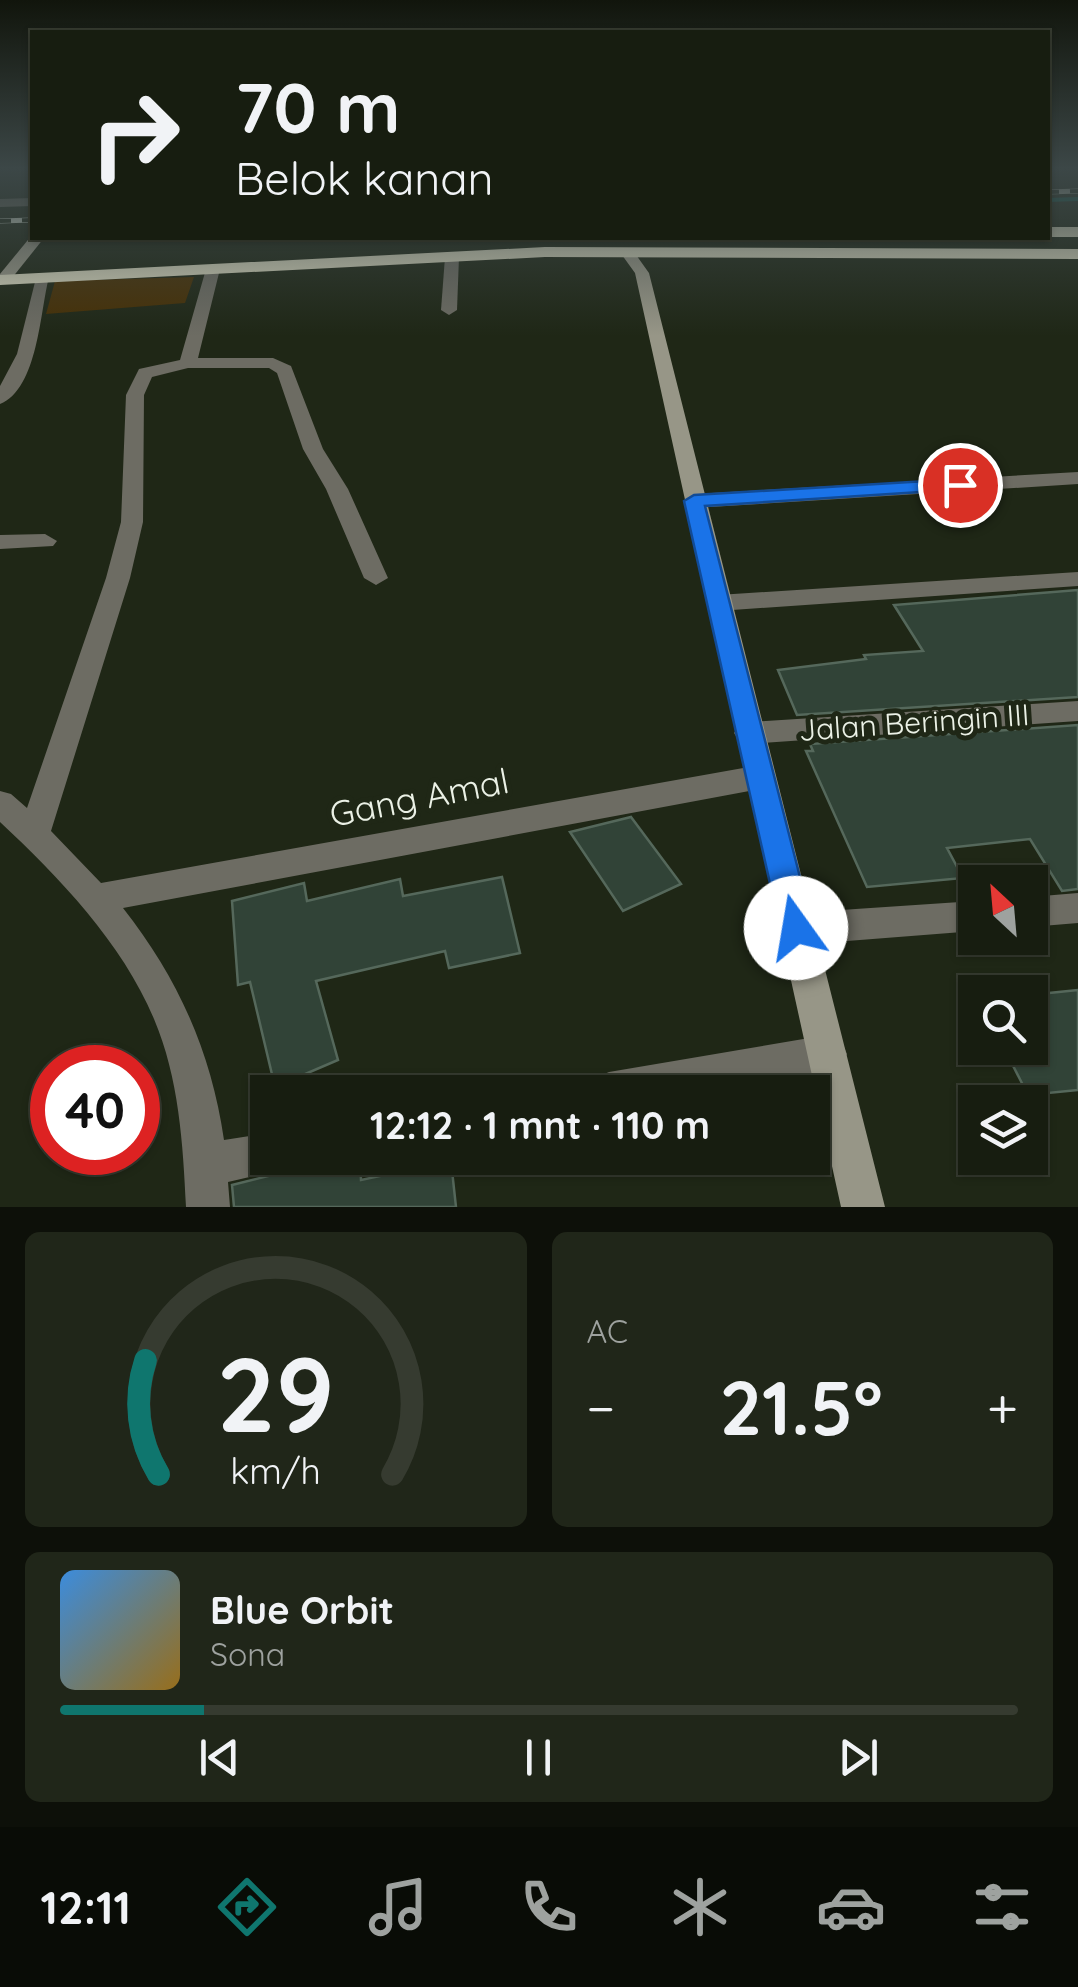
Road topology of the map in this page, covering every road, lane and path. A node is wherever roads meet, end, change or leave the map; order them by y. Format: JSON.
{"nodes":[{"id":1,"x":1050,"y":233,"type":"edge"},
{"id":2,"x":1078,"y":233,"type":"edge"},
{"id":3,"x":35,"y":240,"type":"edge"},
{"id":4,"x":568,"y":240,"type":"edge"},
{"id":5,"x":718,"y":240,"type":"edge"},
{"id":6,"x":840,"y":240,"type":"edge"},
{"id":7,"x":430,"y":247,"type":"junction"},
{"id":8,"x":545,"y":252,"type":"junction"},
{"id":9,"x":1078,"y":254,"type":"edge"},
{"id":10,"x":452,"y":257,"type":"junction"},
{"id":11,"x":636,"y":264,"type":"junction"},
{"id":12,"x":213,"y":269,"type":"junction"},
{"id":13,"x":3,"y":276,"type":"edge"},
{"id":14,"x":42,"y":277,"type":"junction"},
{"id":15,"x":449,"y":310,"type":"dead end"},
{"id":16,"x":188,"y":363,"type":"junction"},
{"id":17,"x":0,"y":398,"type":"edge"},
{"id":18,"x":1078,"y":478,"type":"edge"},
{"id":19,"x":694,"y":501,"type":"junction"},
{"id":20,"x":44,"y":541,"type":"dead end"},
{"id":21,"x":0,"y":542,"type":"edge"},
{"id":22,"x":376,"y":578,"type":"dead end"},
{"id":23,"x":1078,"y":579,"type":"edge"},
{"id":24,"x":718,"y":603,"type":"junction"},
{"id":25,"x":1078,"y":711,"type":"edge"},
{"id":26,"x":750,"y":734,"type":"junction"},
{"id":27,"x":760,"y":777,"type":"junction"},
{"id":28,"x":0,"y":804,"type":"edge"},
{"id":29,"x":34,"y":833,"type":"junction"},
{"id":30,"x":92,"y":899,"type":"junction"},
{"id":31,"x":1078,"y":908,"type":"edge"},
{"id":32,"x":1048,"y":910,"type":"edge"},
{"id":33,"x":958,"y":917,"type":"edge"},
{"id":34,"x":796,"y":928,"type":"junction"},
{"id":35,"x":827,"y":1054,"type":"junction"},
{"id":36,"x":710,"y":1075,"type":"edge"},
{"id":37,"x":250,"y":1157,"type":"edge"},
{"id":38,"x":206,"y":1164,"type":"junction"},
{"id":39,"x":208,"y":1207,"type":"edge"},
{"id":40,"x":863,"y":1207,"type":"edge"}],
"edges":[{"from":1,"to":2,"type":"highway"},
{"from":3,"to":13,"type":"street"},
{"from":4,"to":7,"type":"highway"},
{"from":5,"to":7,"type":"highway"},
{"from":6,"to":8,"type":"highway"},
{"from":7,"to":13,"type":"highway"},
{"from":8,"to":10,"type":"highway"},
{"from":8,"to":11,"type":"highway"},
{"from":9,"to":11,"type":"highway"},
{"from":10,"to":12,"type":"highway"},
{"from":10,"to":15,"type":"street"},
{"from":11,"to":19,"type":"street"},
{"from":12,"to":14,"type":"highway"},
{"from":12,"to":16,"type":"street"},
{"from":13,"to":14,"type":"highway"},
{"from":14,"to":17,"type":"street"},
{"from":16,"to":22,"type":"street"},
{"from":16,"to":29,"type":"street"},
{"from":18,"to":19,"type":"street"},
{"from":19,"to":24,"type":"street"},
{"from":20,"to":21,"type":"street"},
{"from":23,"to":24,"type":"street"},
{"from":24,"to":26,"type":"street"},
{"from":25,"to":26,"type":"street","name":"Jalan Beringin III"},
{"from":26,"to":27,"type":"street"},
{"from":27,"to":30,"type":"street","name":"Gang Amal"},
{"from":27,"to":34,"type":"street"},
{"from":28,"to":29,"type":"street"},
{"from":29,"to":30,"type":"street"},
{"from":30,"to":38,"type":"street"},
{"from":31,"to":32,"type":"street"},
{"from":33,"to":34,"type":"street"},
{"from":34,"to":35,"type":"street"},
{"from":35,"to":36,"type":"street"},
{"from":35,"to":40,"type":"street"},
{"from":37,"to":38,"type":"street"},
{"from":38,"to":39,"type":"street"}]}
